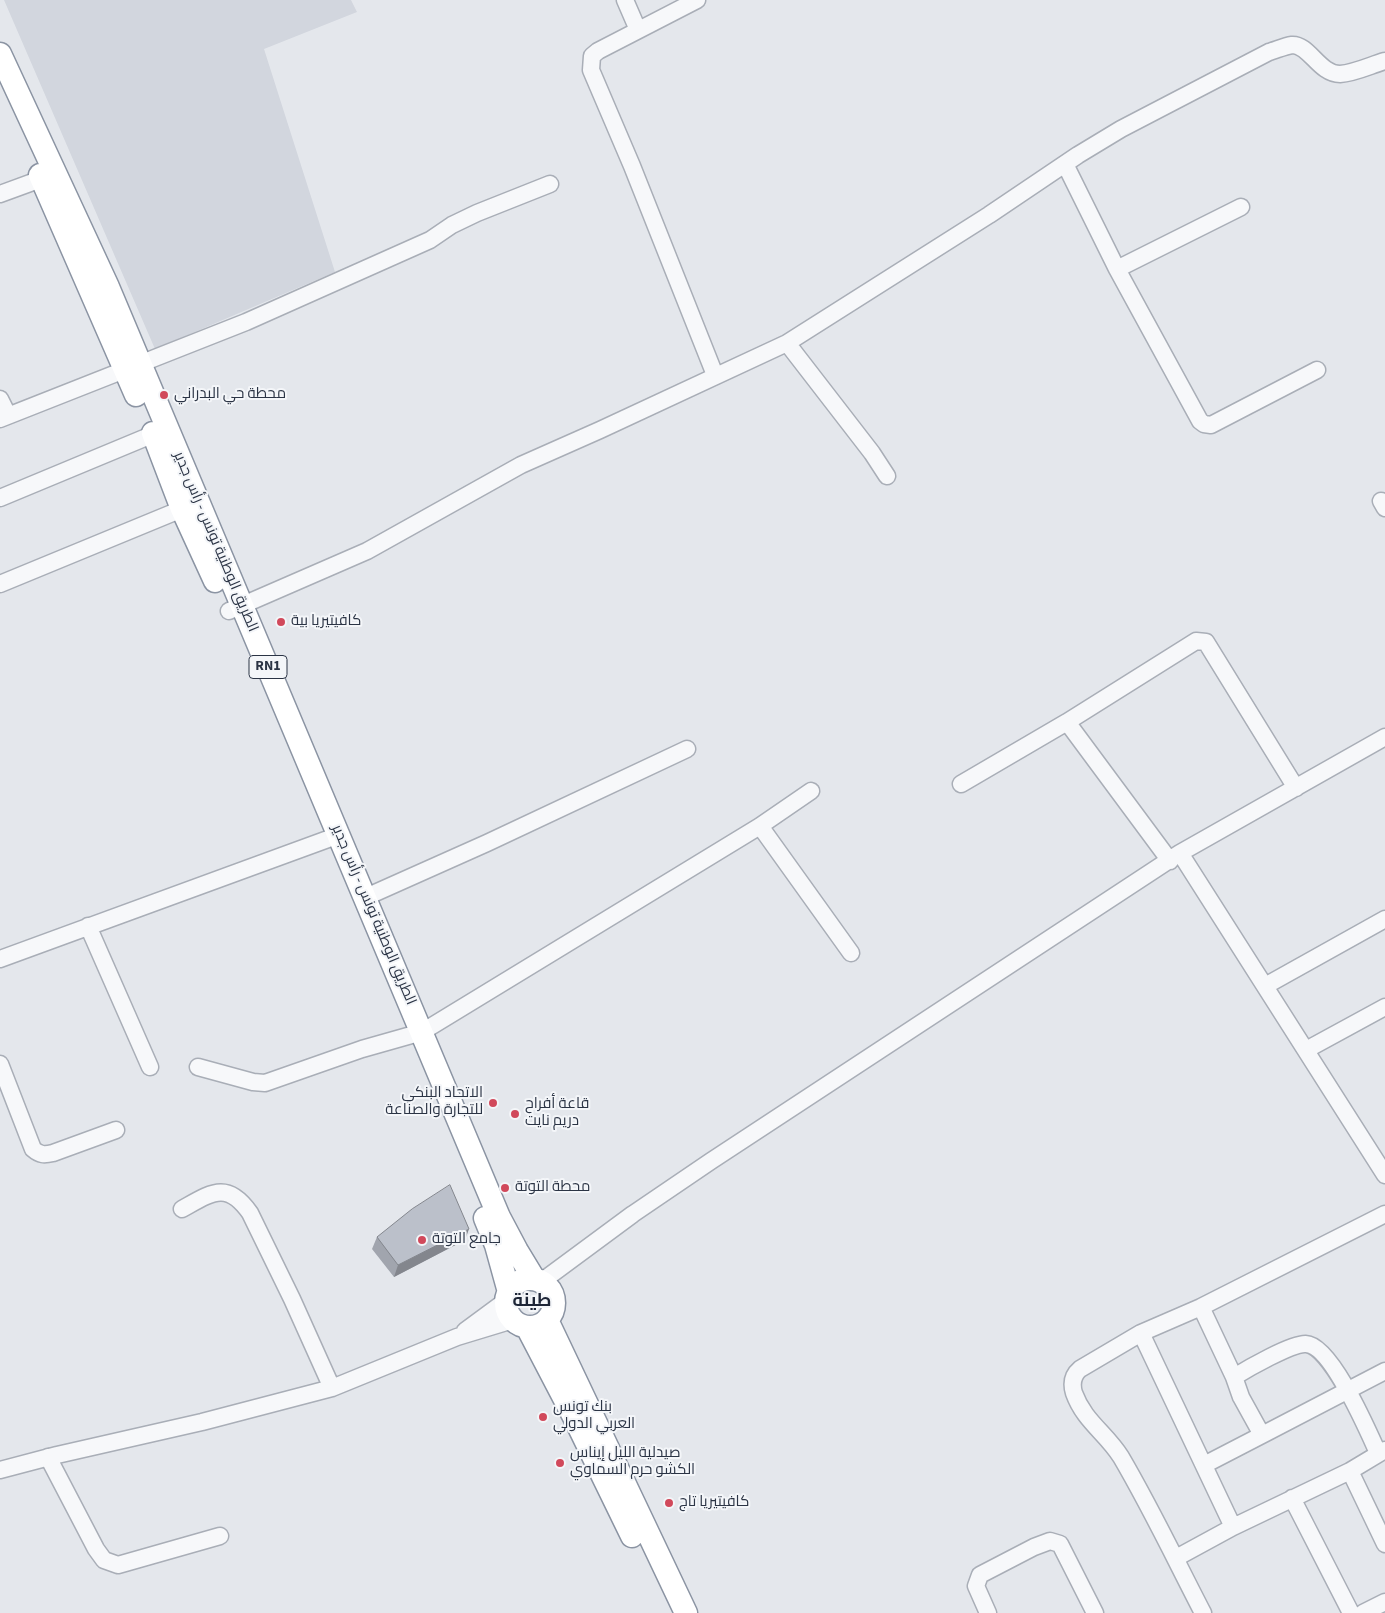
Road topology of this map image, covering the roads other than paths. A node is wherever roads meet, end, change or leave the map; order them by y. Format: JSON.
{"nodes":[{"id":1,"x":625,"y":0,"type":"edge"},
{"id":2,"x":697,"y":0,"type":"edge"},
{"id":3,"x":638,"y":30,"type":"junction"},
{"id":4,"x":0,"y":54,"type":"edge"},
{"id":5,"x":1385,"y":61,"type":"edge"},
{"id":6,"x":0,"y":90,"type":"edge"},
{"id":7,"x":1065,"y":164,"type":"junction"},
{"id":8,"x":49,"y":176,"type":"junction"},
{"id":9,"x":550,"y":184,"type":"dead end"},
{"id":10,"x":0,"y":194,"type":"edge"},
{"id":11,"x":1241,"y":207,"type":"dead end"},
{"id":12,"x":1117,"y":269,"type":"junction"},
{"id":13,"x":787,"y":343,"type":"junction"},
{"id":14,"x":132,"y":366,"type":"junction"},
{"id":15,"x":1317,"y":370,"type":"dead end"},
{"id":16,"x":715,"y":375,"type":"junction"},
{"id":17,"x":0,"y":398,"type":"edge"},
{"id":18,"x":4,"y":417,"type":"edge"},
{"id":19,"x":154,"y":434,"type":"junction"},
{"id":20,"x":887,"y":476,"type":"dead end"},
{"id":21,"x":0,"y":498,"type":"edge"},
{"id":22,"x":182,"y":509,"type":"junction"},
{"id":23,"x":0,"y":584,"type":"edge"},
{"id":24,"x":235,"y":608,"type":"junction"},
{"id":25,"x":1067,"y":722,"type":"junction"},
{"id":26,"x":1385,"y":737,"type":"edge"},
{"id":27,"x":687,"y":749,"type":"dead end"},
{"id":28,"x":961,"y":784,"type":"dead end"},
{"id":29,"x":1296,"y":788,"type":"junction"},
{"id":30,"x":811,"y":791,"type":"dead end"},
{"id":31,"x":760,"y":826,"type":"junction"},
{"id":32,"x":333,"y":838,"type":"junction"},
{"id":33,"x":1175,"y":857,"type":"junction"},
{"id":34,"x":366,"y":897,"type":"junction"},
{"id":35,"x":1385,"y":920,"type":"edge"},
{"id":36,"x":88,"y":926,"type":"junction"},
{"id":37,"x":851,"y":953,"type":"dead end"},
{"id":38,"x":0,"y":959,"type":"edge"},
{"id":39,"x":1265,"y":986,"type":"junction"},
{"id":40,"x":1385,"y":1007,"type":"edge"},
{"id":41,"x":415,"y":1034,"type":"junction"},
{"id":42,"x":1306,"y":1050,"type":"junction"},
{"id":43,"x":0,"y":1064,"type":"edge"},
{"id":44,"x":150,"y":1067,"type":"dead end"},
{"id":45,"x":198,"y":1067,"type":"dead end"},
{"id":46,"x":116,"y":1130,"type":"dead end"},
{"id":47,"x":1385,"y":1175,"type":"edge"},
{"id":48,"x":182,"y":1209,"type":"dead end"},
{"id":49,"x":1385,"y":1214,"type":"edge"},
{"id":50,"x":538,"y":1280,"type":"junction"},
{"id":51,"x":1200,"y":1307,"type":"junction"},
{"id":52,"x":521,"y":1312,"type":"junction"},
{"id":53,"x":1141,"y":1333,"type":"junction"},
{"id":54,"x":1385,"y":1371,"type":"edge"},
{"id":55,"x":1234,"y":1377,"type":"junction"},
{"id":56,"x":332,"y":1388,"type":"junction"},
{"id":57,"x":1348,"y":1389,"type":"junction"},
{"id":58,"x":1262,"y":1435,"type":"junction"},
{"id":59,"x":1382,"y":1452,"type":"edge"},
{"id":60,"x":48,"y":1457,"type":"junction"},
{"id":61,"x":1204,"y":1465,"type":"junction"},
{"id":62,"x":0,"y":1470,"type":"edge"},
{"id":63,"x":1350,"y":1471,"type":"junction"},
{"id":64,"x":1292,"y":1498,"type":"junction"},
{"id":65,"x":1233,"y":1527,"type":"junction"},
{"id":66,"x":220,"y":1536,"type":"dead end"},
{"id":67,"x":1385,"y":1544,"type":"edge"},
{"id":68,"x":1176,"y":1558,"type":"junction"},
{"id":69,"x":1385,"y":1602,"type":"edge"},
{"id":70,"x":671,"y":1613,"type":"edge"},
{"id":71,"x":686,"y":1613,"type":"edge"},
{"id":72,"x":988,"y":1613,"type":"edge"},
{"id":73,"x":1095,"y":1613,"type":"edge"},
{"id":74,"x":1203,"y":1613,"type":"edge"},
{"id":75,"x":1351,"y":1613,"type":"edge"},
{"id":76,"x":1363,"y":1613,"type":"edge"}],
"edges":[{"from":1,"to":3,"type":"street"},
{"from":2,"to":3,"type":"street"},
{"from":3,"to":16,"type":"street"},
{"from":4,"to":8,"type":"highway","name":"الطريق الوطنية تونس - رأس جدير","number":"RN1"},
{"from":5,"to":7,"type":"street"},
{"from":6,"to":8,"type":"highway","name":"الطريق الوطنية تونس - رأس جدير","number":"RN1"},
{"from":7,"to":12,"type":"street"},
{"from":7,"to":13,"type":"street"},
{"from":8,"to":10,"type":"street"},
{"from":8,"to":14,"type":"highway","name":"الطريق الوطنية تونس - رأس جدير","number":"RN1"},
{"from":9,"to":14,"type":"street"},
{"from":11,"to":12,"type":"street"},
{"from":12,"to":15,"type":"street"},
{"from":13,"to":16,"type":"street"},
{"from":13,"to":20,"type":"street"},
{"from":14,"to":18,"type":"street"},
{"from":14,"to":19,"type":"highway","name":"الطريق الوطنية تونس - رأس جدير","number":"RN1"},
{"from":14,"to":24,"type":"highway","name":"الطريق الوطنية تونس - رأس جدير","number":"RN1"},
{"from":16,"to":24,"type":"street"},
{"from":17,"to":18,"type":"street"},
{"from":19,"to":21,"type":"street"},
{"from":19,"to":22,"type":"highway","name":"الطريق الوطنية تونس - رأس جدير","number":"RN1"},
{"from":22,"to":23,"type":"street"},
{"from":22,"to":24,"type":"highway","name":"الطريق الوطنية تونس - رأس جدير","number":"RN1"},
{"from":24,"to":32,"type":"highway","name":"الطريق الوطنية تونس - رأس جدير","number":"RN1"},
{"from":25,"to":28,"type":"street"},
{"from":25,"to":29,"type":"street"},
{"from":25,"to":33,"type":"street"},
{"from":26,"to":29,"type":"street"},
{"from":27,"to":34,"type":"street"},
{"from":29,"to":33,"type":"street"},
{"from":30,"to":31,"type":"street"},
{"from":31,"to":37,"type":"street"},
{"from":31,"to":41,"type":"street"},
{"from":32,"to":34,"type":"highway","name":"الطريق الوطنية تونس - رأس جدير","number":"RN1"},
{"from":32,"to":36,"type":"street"},
{"from":32,"to":41,"type":"highway","name":"الطريق الوطنية تونس - رأس جدير","number":"RN1"},
{"from":33,"to":39,"type":"street"},
{"from":33,"to":50,"type":"street"},
{"from":34,"to":41,"type":"highway","name":"الطريق الوطنية تونس - رأس جدير","number":"RN1"},
{"from":35,"to":39,"type":"street"},
{"from":36,"to":38,"type":"street"},
{"from":36,"to":44,"type":"street"},
{"from":39,"to":42,"type":"street"},
{"from":40,"to":42,"type":"street"},
{"from":41,"to":45,"type":"street"},
{"from":41,"to":50,"type":"highway","name":"الطريق الوطنية تونس - رأس جدير","number":"RN1"},
{"from":41,"to":52,"type":"highway","name":"الطريق الوطنية تونس - رأس جدير","number":"RN1"},
{"from":42,"to":47,"type":"street"},
{"from":43,"to":46,"type":"street"},
{"from":48,"to":56,"type":"street"},
{"from":49,"to":51,"type":"street"},
{"from":50,"to":52,"type":"highway"},
{"from":50,"to":52,"type":"highway","number":"RN1"},
{"from":51,"to":53,"type":"street"},
{"from":51,"to":55,"type":"street"},
{"from":52,"to":56,"type":"street"},
{"from":52,"to":70,"type":"highway","name":"الطريق الوطنية تونس - رأس جدير","number":"RN1"},
{"from":52,"to":71,"type":"highway","name":"الطريق الوطنية تونس - رأس جدير","number":"RN1"},
{"from":53,"to":61,"type":"street"},
{"from":53,"to":68,"type":"street"},
{"from":54,"to":57,"type":"street"},
{"from":55,"to":57,"type":"street"},
{"from":55,"to":58,"type":"street"},
{"from":56,"to":60,"type":"street"},
{"from":57,"to":58,"type":"street"},
{"from":57,"to":59,"type":"street"},
{"from":58,"to":61,"type":"street"},
{"from":59,"to":63,"type":"street"},
{"from":60,"to":62,"type":"street"},
{"from":60,"to":66,"type":"street"},
{"from":61,"to":65,"type":"street"},
{"from":63,"to":64,"type":"street"},
{"from":63,"to":67,"type":"street"},
{"from":64,"to":65,"type":"street"},
{"from":64,"to":75,"type":"street"},
{"from":65,"to":68,"type":"street"},
{"from":68,"to":74,"type":"street"},
{"from":69,"to":76,"type":"street"},
{"from":72,"to":73,"type":"street"}]}
